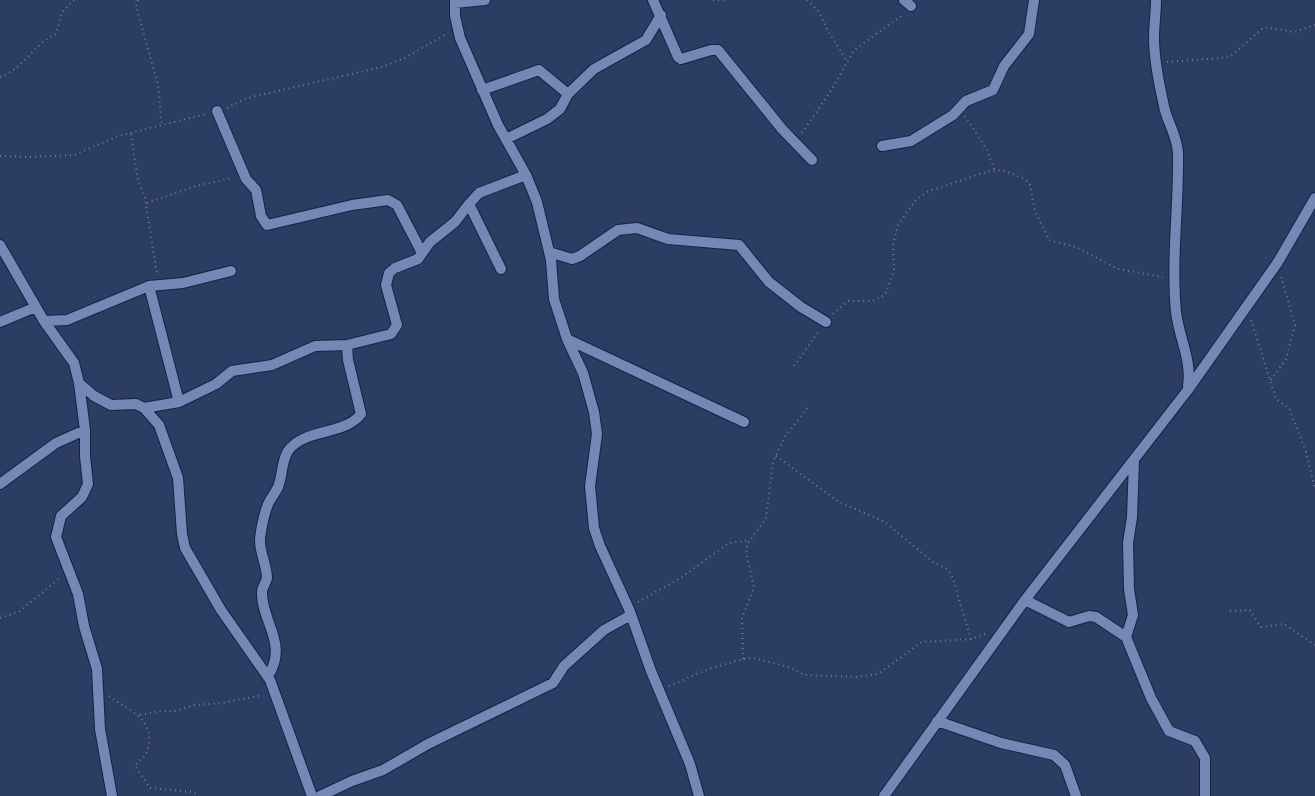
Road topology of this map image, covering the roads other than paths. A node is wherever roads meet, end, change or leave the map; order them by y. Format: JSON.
{"nodes":[{"id":1,"x":485,"y":0,"type":"edge"},
{"id":2,"x":653,"y":0,"type":"edge"},
{"id":3,"x":1034,"y":0,"type":"edge"},
{"id":4,"x":1156,"y":0,"type":"edge"},
{"id":5,"x":455,"y":1,"type":"edge"},
{"id":6,"x":661,"y":15,"type":"junction"},
{"id":7,"x":482,"y":90,"type":"junction"},
{"id":8,"x":568,"y":94,"type":"junction"},
{"id":9,"x":217,"y":111,"type":"road end"},
{"id":10,"x":506,"y":139,"type":"junction"},
{"id":11,"x":882,"y":146,"type":"dead end"},
{"id":12,"x":812,"y":160,"type":"dead end"},
{"id":13,"x":526,"y":175,"type":"junction"},
{"id":14,"x":1315,"y":198,"type":"edge"},
{"id":15,"x":469,"y":204,"type":"junction"},
{"id":16,"x":0,"y":245,"type":"edge"},
{"id":17,"x":549,"y":252,"type":"junction"},
{"id":18,"x":422,"y":254,"type":"junction"},
{"id":19,"x":501,"y":268,"type":"dead end"},
{"id":20,"x":231,"y":271,"type":"dead end"},
{"id":21,"x":154,"y":286,"type":"junction"},
{"id":22,"x":36,"y":307,"type":"junction"},
{"id":23,"x":44,"y":321,"type":"junction"},
{"id":24,"x":0,"y":322,"type":"edge"},
{"id":25,"x":826,"y":322,"type":"road end"},
{"id":26,"x":567,"y":339,"type":"junction"},
{"id":27,"x":347,"y":346,"type":"junction"},
{"id":28,"x":79,"y":383,"type":"junction"},
{"id":29,"x":1187,"y":391,"type":"junction"},
{"id":30,"x":179,"y":402,"type":"junction"},
{"id":31,"x":144,"y":408,"type":"junction"},
{"id":32,"x":744,"y":422,"type":"dead end"},
{"id":33,"x":85,"y":430,"type":"junction"},
{"id":34,"x":1134,"y":462,"type":"junction"},
{"id":35,"x":0,"y":484,"type":"edge"},
{"id":36,"x":1025,"y":600,"type":"junction"},
{"id":37,"x":630,"y":612,"type":"junction"},
{"id":38,"x":1126,"y":637,"type":"junction"},
{"id":39,"x":268,"y":676,"type":"junction"},
{"id":40,"x":938,"y":721,"type":"junction"},
{"id":41,"x":112,"y":796,"type":"edge"},
{"id":42,"x":312,"y":796,"type":"edge"},
{"id":43,"x":320,"y":796,"type":"edge"},
{"id":44,"x":699,"y":796,"type":"edge"},
{"id":45,"x":884,"y":796,"type":"edge"},
{"id":46,"x":1076,"y":796,"type":"edge"},
{"id":47,"x":1205,"y":796,"type":"edge"}],
"edges":[{"from":1,"to":5,"type":"street"},
{"from":2,"to":6,"type":"street"},
{"from":3,"to":11,"type":"street"},
{"from":4,"to":29,"type":"street"},
{"from":5,"to":7,"type":"street"},
{"from":6,"to":8,"type":"street"},
{"from":6,"to":12,"type":"street"},
{"from":7,"to":8,"type":"street"},
{"from":7,"to":10,"type":"street"},
{"from":8,"to":10,"type":"street"},
{"from":9,"to":18,"type":"street"},
{"from":10,"to":13,"type":"street"},
{"from":13,"to":15,"type":"street"},
{"from":13,"to":17,"type":"street"},
{"from":14,"to":29,"type":"street"},
{"from":15,"to":18,"type":"street"},
{"from":15,"to":19,"type":"street"},
{"from":16,"to":22,"type":"street"},
{"from":17,"to":25,"type":"street"},
{"from":17,"to":26,"type":"street"},
{"from":18,"to":27,"type":"street"},
{"from":20,"to":21,"type":"street"},
{"from":21,"to":23,"type":"street"},
{"from":21,"to":30,"type":"street"},
{"from":22,"to":23,"type":"street"},
{"from":22,"to":24,"type":"street"},
{"from":23,"to":28,"type":"street"},
{"from":26,"to":32,"type":"street"},
{"from":26,"to":37,"type":"street"},
{"from":27,"to":30,"type":"street"},
{"from":27,"to":39,"type":"street"},
{"from":28,"to":31,"type":"street"},
{"from":28,"to":33,"type":"street"},
{"from":29,"to":34,"type":"street"},
{"from":30,"to":31,"type":"street"},
{"from":31,"to":39,"type":"street"},
{"from":33,"to":35,"type":"street"},
{"from":33,"to":41,"type":"street"},
{"from":34,"to":36,"type":"street"},
{"from":34,"to":38,"type":"street"},
{"from":36,"to":38,"type":"street"},
{"from":36,"to":40,"type":"street"},
{"from":37,"to":43,"type":"street"},
{"from":37,"to":44,"type":"street"},
{"from":38,"to":47,"type":"street"},
{"from":39,"to":42,"type":"street"},
{"from":40,"to":45,"type":"street"},
{"from":40,"to":46,"type":"street"}]}
